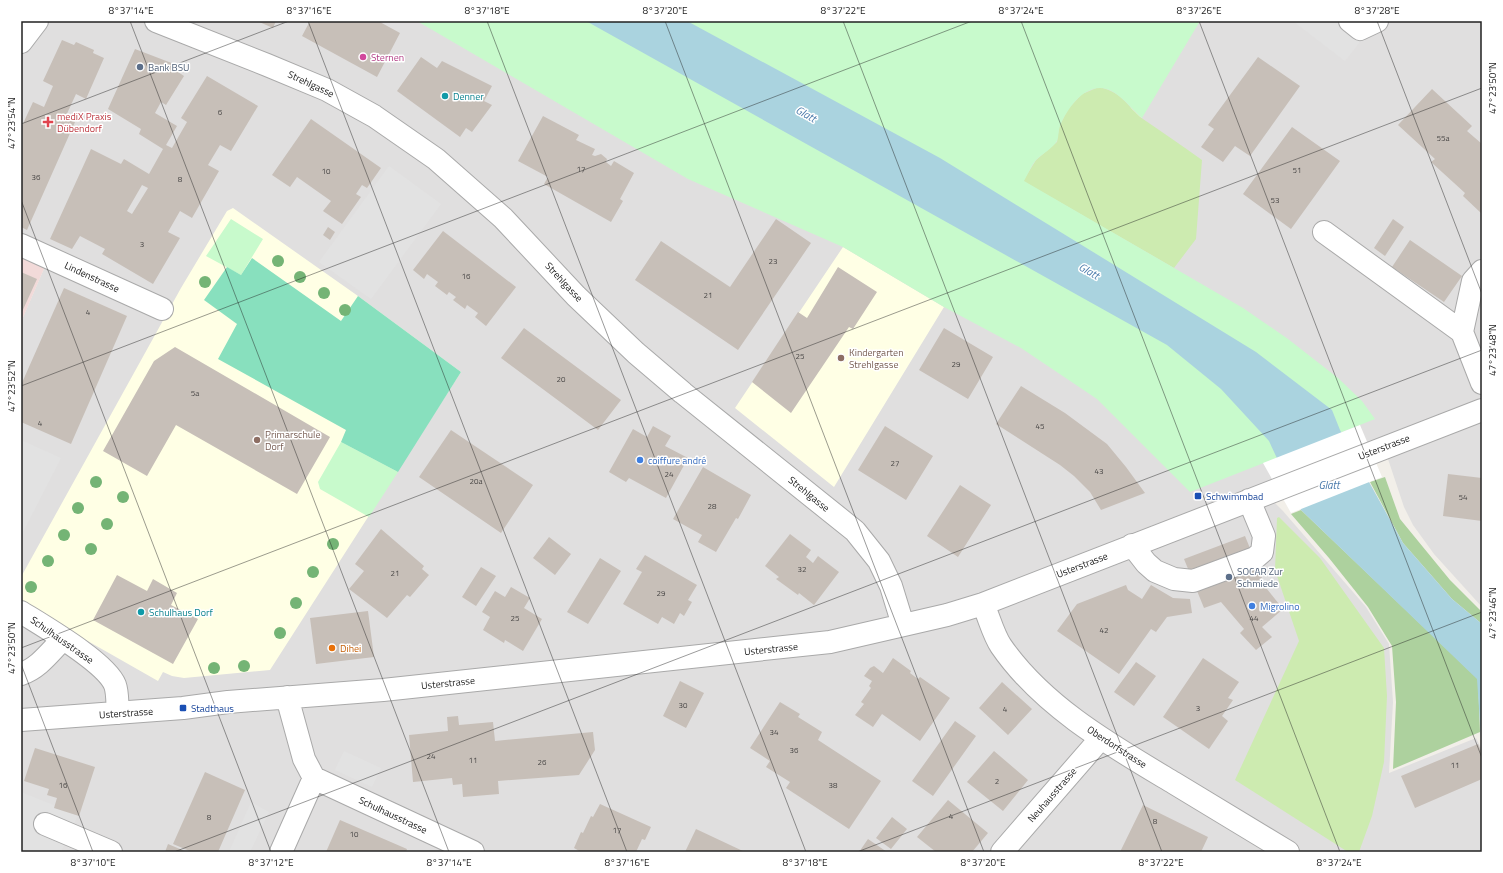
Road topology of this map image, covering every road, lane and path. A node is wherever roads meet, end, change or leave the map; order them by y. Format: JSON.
{"nodes":[{"id":1,"x":37,"y":21,"type":"edge"},
{"id":2,"x":156,"y":21,"type":"edge"},
{"id":3,"x":1350,"y":21,"type":"edge"},
{"id":4,"x":1377,"y":21,"type":"edge"},
{"id":5,"x":21,"y":42,"type":"edge"},
{"id":6,"x":1324,"y":232,"type":"dead end"},
{"id":7,"x":21,"y":245,"type":"edge"},
{"id":8,"x":1482,"y":271,"type":"edge"},
{"id":9,"x":162,"y":309,"type":"dead end"},
{"id":10,"x":1462,"y":332,"type":"junction"},
{"id":11,"x":1482,"y":383,"type":"edge"},
{"id":12,"x":1482,"y":410,"type":"edge"},
{"id":13,"x":1249,"y":500,"type":"junction"},
{"id":14,"x":1132,"y":545,"type":"junction"},
{"id":15,"x":983,"y":604,"type":"junction"},
{"id":16,"x":21,"y":612,"type":"edge"},
{"id":17,"x":903,"y":625,"type":"junction"},
{"id":18,"x":62,"y":639,"type":"junction"},
{"id":19,"x":21,"y":674,"type":"edge"},
{"id":20,"x":288,"y":697,"type":"junction"},
{"id":21,"x":118,"y":713,"type":"junction"},
{"id":22,"x":21,"y":720,"type":"edge"},
{"id":23,"x":1101,"y":738,"type":"junction"},
{"id":24,"x":314,"y":778,"type":"junction"},
{"id":25,"x":44,"y":824,"type":"dead end"},
{"id":26,"x":111,"y":852,"type":"edge"},
{"id":27,"x":281,"y":852,"type":"edge"},
{"id":28,"x":473,"y":852,"type":"edge"},
{"id":29,"x":1002,"y":852,"type":"edge"},
{"id":30,"x":1288,"y":852,"type":"edge"}],
"edges":[{"from":1,"to":5,"type":"street"},
{"from":2,"to":17,"type":"street","name":"Strehlgasse"},
{"from":3,"to":4,"type":"street"},
{"from":6,"to":10,"type":"street"},
{"from":7,"to":9,"type":"street","name":"Lindenstrasse"},
{"from":8,"to":10,"type":"street"},
{"from":10,"to":11,"type":"street"},
{"from":12,"to":13,"type":"street","name":"Usterstrasse"},
{"from":13,"to":14,"type":"street","name":"Usterstrasse"},
{"from":13,"to":14,"type":"street"},
{"from":14,"to":15,"type":"street","name":"Usterstrasse"},
{"from":15,"to":17,"type":"street","name":"Usterstrasse"},
{"from":15,"to":23,"type":"street","name":"Oberdorfstrasse"},
{"from":16,"to":18,"type":"street","name":"Schulhausstrasse"},
{"from":17,"to":20,"type":"street","name":"Usterstrasse"},
{"from":18,"to":19,"type":"street"},
{"from":18,"to":21,"type":"street","name":"Schulhausstrasse"},
{"from":20,"to":21,"type":"street","name":"Usterstrasse"},
{"from":20,"to":24,"type":"street"},
{"from":21,"to":22,"type":"street","name":"Usterstrasse"},
{"from":23,"to":29,"type":"street","name":"Neuhausstrasse"},
{"from":23,"to":30,"type":"street","name":"Oberdorfstrasse"},
{"from":24,"to":27,"type":"street"},
{"from":24,"to":28,"type":"street","name":"Schulhausstrasse"},
{"from":25,"to":26,"type":"street"}]}
